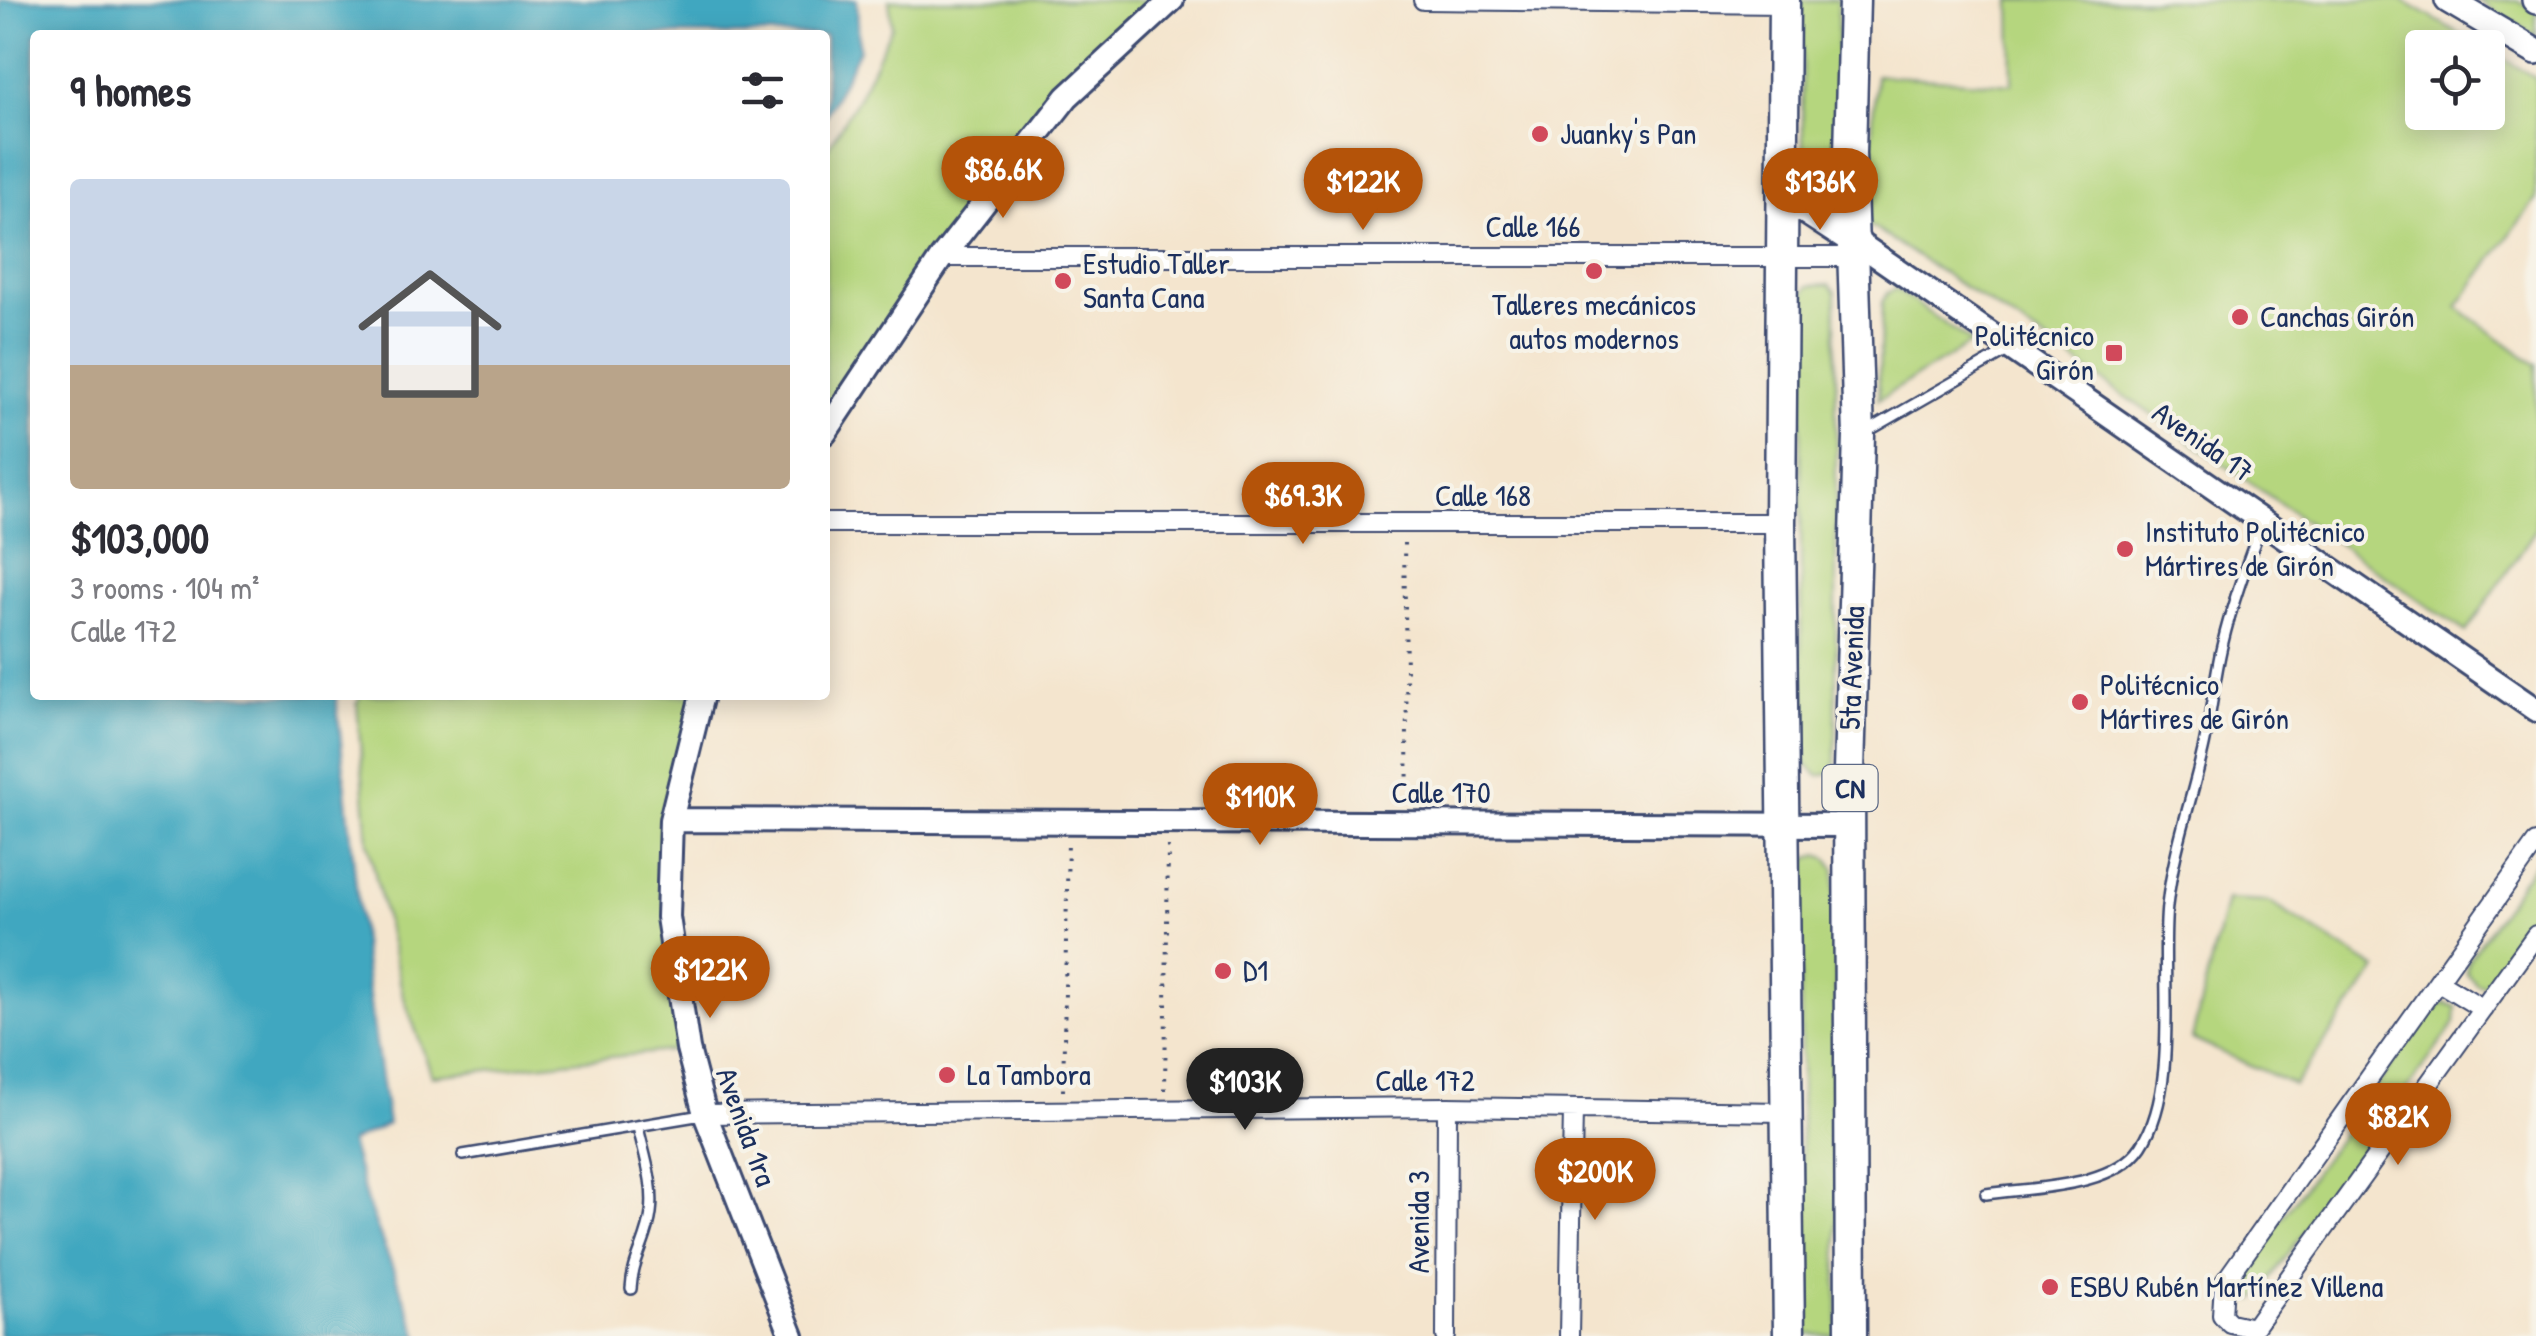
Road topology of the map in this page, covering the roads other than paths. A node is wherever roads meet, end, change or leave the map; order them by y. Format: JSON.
{"nodes":[{"id":1,"x":1172,"y":0,"type":"edge"},
{"id":2,"x":1423,"y":0,"type":"edge"},
{"id":3,"x":1854,"y":0,"type":"edge"},
{"id":4,"x":2448,"y":0,"type":"edge"},
{"id":5,"x":1784,"y":2,"type":"edge"},
{"id":6,"x":2536,"y":52,"type":"edge"},
{"id":7,"x":1850,"y":157,"type":"junction"},
{"id":8,"x":1791,"y":165,"type":"junction"},
{"id":9,"x":1865,"y":251,"type":"junction"},
{"id":10,"x":1784,"y":256,"type":"junction"},
{"id":11,"x":942,"y":257,"type":"junction"},
{"id":12,"x":2014,"y":347,"type":"junction"},
{"id":13,"x":830,"y":425,"type":"edge"},
{"id":14,"x":1859,"y":436,"type":"junction"},
{"id":15,"x":2263,"y":520,"type":"junction"},
{"id":16,"x":1780,"y":523,"type":"junction"},
{"id":17,"x":830,"y":524,"type":"edge"},
{"id":18,"x":701,"y":700,"type":"edge"},
{"id":19,"x":2536,"y":710,"type":"edge"},
{"id":20,"x":671,"y":820,"type":"junction"},
{"id":21,"x":1784,"y":824,"type":"junction"},
{"id":22,"x":1850,"y":825,"type":"junction"},
{"id":23,"x":2536,"y":843,"type":"edge"},
{"id":24,"x":2536,"y":935,"type":"edge"},
{"id":25,"x":2439,"y":982,"type":"junction"},
{"id":26,"x":2484,"y":1010,"type":"junction"},
{"id":27,"x":1447,"y":1108,"type":"junction"},
{"id":28,"x":1573,"y":1109,"type":"junction"},
{"id":29,"x":1784,"y":1112,"type":"junction"},
{"id":30,"x":705,"y":1114,"type":"junction"},
{"id":31,"x":638,"y":1127,"type":"junction"},
{"id":32,"x":463,"y":1155,"type":"dead end"},
{"id":33,"x":1986,"y":1194,"type":"dead end"},
{"id":34,"x":631,"y":1289,"type":"dead end"},
{"id":35,"x":2258,"y":1332,"type":"edge"},
{"id":36,"x":792,"y":1336,"type":"edge"},
{"id":37,"x":1446,"y":1336,"type":"edge"},
{"id":38,"x":1569,"y":1336,"type":"edge"},
{"id":39,"x":1789,"y":1336,"type":"edge"},
{"id":40,"x":1851,"y":1336,"type":"edge"}],
"edges":[{"from":1,"to":11,"type":"street"},
{"from":2,"to":5,"type":"street"},
{"from":3,"to":7,"type":"highway","name":"5ta Avenida","number":"CN"},
{"from":4,"to":6,"type":"main road"},
{"from":5,"to":8,"type":"highway","number":"CN"},
{"from":7,"to":8,"type":"highway"},
{"from":7,"to":9,"type":"highway","name":"5ta Avenida","number":"CN"},
{"from":8,"to":9,"type":"highway"},
{"from":8,"to":10,"type":"highway","number":"CN"},
{"from":9,"to":10,"type":"street","name":"Calle 166"},
{"from":9,"to":12,"type":"street","name":"Avenida 17"},
{"from":9,"to":14,"type":"highway","name":"5ta Avenida","number":"CN"},
{"from":10,"to":11,"type":"street","name":"Calle 166"},
{"from":10,"to":16,"type":"highway","number":"CN"},
{"from":11,"to":13,"type":"street"},
{"from":12,"to":14,"type":"lane"},
{"from":12,"to":15,"type":"street","name":"Avenida 17"},
{"from":14,"to":22,"type":"highway","name":"5ta Avenida","number":"CN"},
{"from":15,"to":19,"type":"street","name":"Avenida 17"},
{"from":15,"to":33,"type":"lane"},
{"from":16,"to":17,"type":"street","name":"Calle 168"},
{"from":16,"to":21,"type":"highway","number":"CN"},
{"from":18,"to":20,"type":"street","name":"Avenida 1ra"},
{"from":20,"to":21,"type":"street","name":"Calle 170"},
{"from":20,"to":30,"type":"street","name":"Avenida 1ra"},
{"from":21,"to":22,"type":"street","name":"Calle 170"},
{"from":21,"to":29,"type":"highway","number":"CN"},
{"from":22,"to":40,"type":"highway","name":"5ta Avenida","number":"CN"},
{"from":23,"to":25,"type":"street"},
{"from":24,"to":26,"type":"street"},
{"from":25,"to":26,"type":"street"},
{"from":25,"to":35,"type":"street"},
{"from":26,"to":35,"type":"street"},
{"from":27,"to":28,"type":"street","name":"Calle 172"},
{"from":27,"to":30,"type":"street","name":"Calle 172"},
{"from":27,"to":37,"type":"street","name":"Avenida 3"},
{"from":28,"to":29,"type":"street","name":"Calle 172"},
{"from":28,"to":38,"type":"street"},
{"from":29,"to":39,"type":"highway","number":"CN"},
{"from":30,"to":31,"type":"lane"},
{"from":30,"to":36,"type":"street","name":"Avenida 1ra"},
{"from":31,"to":32,"type":"lane"},
{"from":31,"to":34,"type":"lane"}]}
